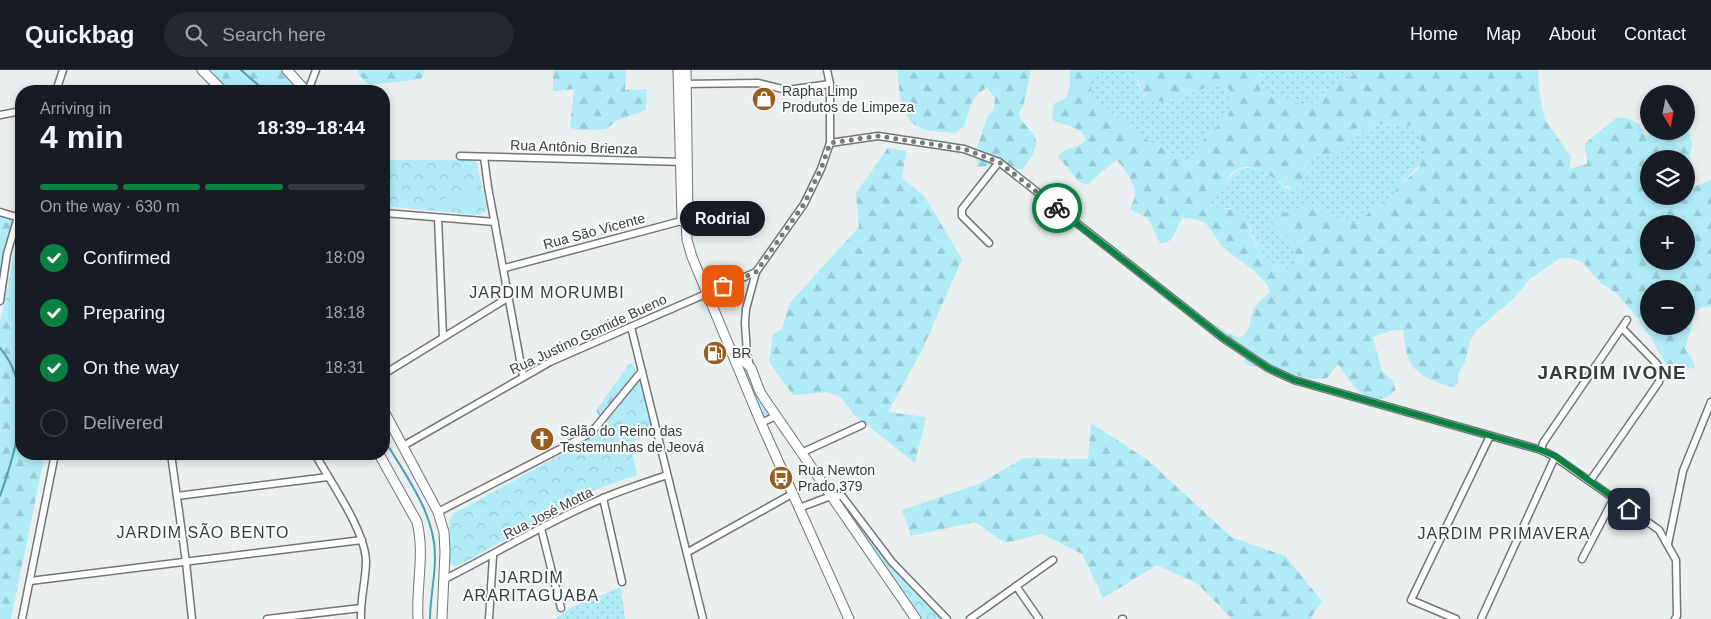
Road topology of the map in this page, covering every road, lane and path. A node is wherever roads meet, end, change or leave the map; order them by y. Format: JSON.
{"nodes":[{"id":1,"x":63,"y":70,"type":"edge"},
{"id":2,"x":202,"y":70,"type":"edge"},
{"id":3,"x":287,"y":70,"type":"edge"},
{"id":4,"x":316,"y":70,"type":"edge"},
{"id":5,"x":678,"y":70,"type":"edge"},
{"id":6,"x":686,"y":70,"type":"edge"},
{"id":7,"x":827,"y":70,"type":"edge"},
{"id":8,"x":682,"y":84,"type":"junction"},
{"id":9,"x":830,"y":84,"type":"junction"},
{"id":10,"x":58,"y":85,"type":"edge"},
{"id":11,"x":217,"y":85,"type":"edge"},
{"id":12,"x":301,"y":85,"type":"edge"},
{"id":13,"x":310,"y":85,"type":"edge"},
{"id":14,"x":15,"y":112,"type":"edge"},
{"id":15,"x":0,"y":115,"type":"edge"},
{"id":16,"x":830,"y":143,"type":"junction"},
{"id":17,"x":460,"y":156,"type":"dead end"},
{"id":18,"x":484,"y":157,"type":"junction"},
{"id":19,"x":684,"y":162,"type":"junction"},
{"id":20,"x":999,"y":162,"type":"junction"},
{"id":21,"x":0,"y":212,"type":"edge"},
{"id":22,"x":390,"y":214,"type":"edge"},
{"id":23,"x":15,"y":216,"type":"edge"},
{"id":24,"x":438,"y":218,"type":"junction"},
{"id":25,"x":685,"y":219,"type":"junction"},
{"id":26,"x":495,"y":222,"type":"junction"},
{"id":27,"x":15,"y":232,"type":"edge"},
{"id":28,"x":989,"y":243,"type":"dead end"},
{"id":29,"x":504,"y":268,"type":"junction"},
{"id":30,"x":756,"y":272,"type":"junction"},
{"id":31,"x":707,"y":293,"type":"junction"},
{"id":32,"x":509,"y":297,"type":"junction"},
{"id":33,"x":0,"y":301,"type":"edge"},
{"id":34,"x":1627,"y":320,"type":"dead end"},
{"id":35,"x":631,"y":327,"type":"junction"},
{"id":36,"x":1622,"y":328,"type":"junction"},
{"id":37,"x":444,"y":336,"type":"junction"},
{"id":38,"x":730,"y":349,"type":"junction"},
{"id":39,"x":751,"y":368,"type":"junction"},
{"id":40,"x":390,"y":370,"type":"edge"},
{"id":41,"x":642,"y":372,"type":"junction"},
{"id":42,"x":523,"y":376,"type":"junction"},
{"id":43,"x":1711,"y":402,"type":"edge"},
{"id":44,"x":776,"y":416,"type":"junction"},
{"id":45,"x":390,"y":422,"type":"edge"},
{"id":46,"x":762,"y":424,"type":"junction"},
{"id":47,"x":862,"y":425,"type":"dead end"},
{"id":48,"x":1490,"y":436,"type":"junction"},
{"id":49,"x":403,"y":446,"type":"junction"},
{"id":50,"x":1541,"y":450,"type":"junction"},
{"id":51,"x":801,"y":453,"type":"junction"},
{"id":52,"x":1555,"y":456,"type":"junction"},
{"id":53,"x":54,"y":460,"type":"edge"},
{"id":54,"x":173,"y":460,"type":"edge"},
{"id":55,"x":318,"y":460,"type":"edge"},
{"id":56,"x":382,"y":460,"type":"edge"},
{"id":57,"x":667,"y":475,"type":"junction"},
{"id":58,"x":328,"y":477,"type":"junction"},
{"id":59,"x":1590,"y":481,"type":"junction"},
{"id":60,"x":792,"y":494,"type":"junction"},
{"id":61,"x":177,"y":496,"type":"junction"},
{"id":62,"x":831,"y":496,"type":"junction"},
{"id":63,"x":603,"y":498,"type":"junction"},
{"id":64,"x":1614,"y":498,"type":"junction"},
{"id":65,"x":799,"y":508,"type":"junction"},
{"id":66,"x":438,"y":512,"type":"junction"},
{"id":67,"x":541,"y":528,"type":"junction"},
{"id":68,"x":362,"y":540,"type":"junction"},
{"id":69,"x":1668,"y":544,"type":"junction"},
{"id":70,"x":688,"y":552,"type":"junction"},
{"id":71,"x":493,"y":556,"type":"junction"},
{"id":72,"x":1582,"y":559,"type":"dead end"},
{"id":73,"x":1053,"y":560,"type":"dead end"},
{"id":74,"x":186,"y":562,"type":"junction"},
{"id":75,"x":443,"y":580,"type":"junction"},
{"id":76,"x":30,"y":581,"type":"junction"},
{"id":77,"x":622,"y":582,"type":"dead end"},
{"id":78,"x":1016,"y":586,"type":"junction"},
{"id":79,"x":361,"y":608,"type":"junction"},
{"id":80,"x":561,"y":608,"type":"dead end"},
{"id":81,"x":1676,"y":618,"type":"edge"},
{"id":82,"x":22,"y":619,"type":"edge"},
{"id":83,"x":192,"y":619,"type":"edge"},
{"id":84,"x":266,"y":619,"type":"edge"},
{"id":85,"x":361,"y":619,"type":"edge"},
{"id":86,"x":418,"y":619,"type":"edge"},
{"id":87,"x":442,"y":619,"type":"edge"},
{"id":88,"x":489,"y":619,"type":"edge"},
{"id":89,"x":704,"y":619,"type":"edge"},
{"id":90,"x":849,"y":619,"type":"edge"},
{"id":91,"x":916,"y":619,"type":"edge"},
{"id":92,"x":947,"y":619,"type":"edge"},
{"id":93,"x":970,"y":619,"type":"edge"},
{"id":94,"x":1039,"y":619,"type":"edge"},
{"id":95,"x":1456,"y":619,"type":"edge"},
{"id":96,"x":1481,"y":619,"type":"edge"}],
"edges":[{"from":1,"to":10,"type":"street"},
{"from":2,"to":11,"type":"street"},
{"from":3,"to":12,"type":"street"},
{"from":4,"to":13,"type":"street"},
{"from":5,"to":8,"type":"street"},
{"from":6,"to":8,"type":"street"},
{"from":7,"to":9,"type":"street"},
{"from":8,"to":9,"type":"street"},
{"from":8,"to":19,"type":"street"},
{"from":9,"to":16,"type":"street"},
{"from":14,"to":15,"type":"street"},
{"from":16,"to":20,"type":"street"},
{"from":16,"to":30,"type":"street"},
{"from":17,"to":18,"type":"street","name":"Rua Antônio Brienza"},
{"from":18,"to":19,"type":"street","name":"Rua Antônio Brienza"},
{"from":18,"to":26,"type":"street"},
{"from":19,"to":25,"type":"street"},
{"from":20,"to":28,"type":"street"},
{"from":20,"to":48,"type":"street"},
{"from":21,"to":23,"type":"street"},
{"from":22,"to":24,"type":"street"},
{"from":24,"to":26,"type":"street"},
{"from":24,"to":37,"type":"street"},
{"from":25,"to":29,"type":"street","name":"Rua São Vicente"},
{"from":25,"to":31,"type":"street"},
{"from":26,"to":29,"type":"street"},
{"from":27,"to":33,"type":"street"},
{"from":29,"to":32,"type":"street"},
{"from":30,"to":31,"type":"street","name":"Rua Justino Gomide Bueno"},
{"from":30,"to":39,"type":"street"},
{"from":31,"to":35,"type":"street","name":"Rua Justino Gomide Bueno"},
{"from":31,"to":38,"type":"street"},
{"from":32,"to":37,"type":"street"},
{"from":32,"to":42,"type":"street"},
{"from":34,"to":36,"type":"street"},
{"from":35,"to":41,"type":"street"},
{"from":35,"to":42,"type":"street","name":"Rua Justino Gomide Bueno"},
{"from":36,"to":50,"type":"street"},
{"from":36,"to":59,"type":"street"},
{"from":37,"to":40,"type":"street"},
{"from":38,"to":39,"type":"street"},
{"from":38,"to":46,"type":"street"},
{"from":39,"to":44,"type":"street"},
{"from":41,"to":57,"type":"street"},
{"from":41,"to":66,"type":"street"},
{"from":42,"to":49,"type":"street","name":"Rua Justino Gomide Bueno"},
{"from":43,"to":69,"type":"street"},
{"from":44,"to":46,"type":"street"},
{"from":44,"to":51,"type":"street"},
{"from":45,"to":49,"type":"street"},
{"from":46,"to":60,"type":"street"},
{"from":47,"to":51,"type":"street"},
{"from":48,"to":50,"type":"street"},
{"from":48,"to":95,"type":"street"},
{"from":49,"to":66,"type":"street"},
{"from":50,"to":52,"type":"street"},
{"from":51,"to":62,"type":"street"},
{"from":52,"to":59,"type":"street"},
{"from":52,"to":96,"type":"street"},
{"from":53,"to":76,"type":"street"},
{"from":54,"to":61,"type":"street"},
{"from":55,"to":58,"type":"street"},
{"from":56,"to":86,"type":"street"},
{"from":57,"to":63,"type":"street","name":"Rua José Motta"},
{"from":57,"to":70,"type":"street"},
{"from":58,"to":61,"type":"street"},
{"from":58,"to":68,"type":"street"},
{"from":59,"to":64,"type":"street"},
{"from":60,"to":65,"type":"street"},
{"from":60,"to":70,"type":"street"},
{"from":61,"to":74,"type":"street"},
{"from":62,"to":65,"type":"street"},
{"from":62,"to":91,"type":"street"},
{"from":62,"to":92,"type":"street"},
{"from":63,"to":67,"type":"street","name":"Rua José Motta"},
{"from":63,"to":77,"type":"street"},
{"from":64,"to":69,"type":"street"},
{"from":64,"to":72,"type":"street"},
{"from":65,"to":90,"type":"street"},
{"from":66,"to":75,"type":"street"},
{"from":67,"to":71,"type":"street","name":"Rua José Motta"},
{"from":67,"to":80,"type":"street"},
{"from":68,"to":74,"type":"street"},
{"from":68,"to":79,"type":"street"},
{"from":69,"to":81,"type":"street"},
{"from":70,"to":89,"type":"street"},
{"from":71,"to":75,"type":"street","name":"Rua José Motta"},
{"from":71,"to":88,"type":"street"},
{"from":73,"to":78,"type":"street"},
{"from":74,"to":76,"type":"street"},
{"from":74,"to":83,"type":"street"},
{"from":75,"to":87,"type":"street"},
{"from":76,"to":82,"type":"street"},
{"from":78,"to":93,"type":"street"},
{"from":78,"to":94,"type":"street"},
{"from":79,"to":84,"type":"street"},
{"from":79,"to":85,"type":"street"}]}
